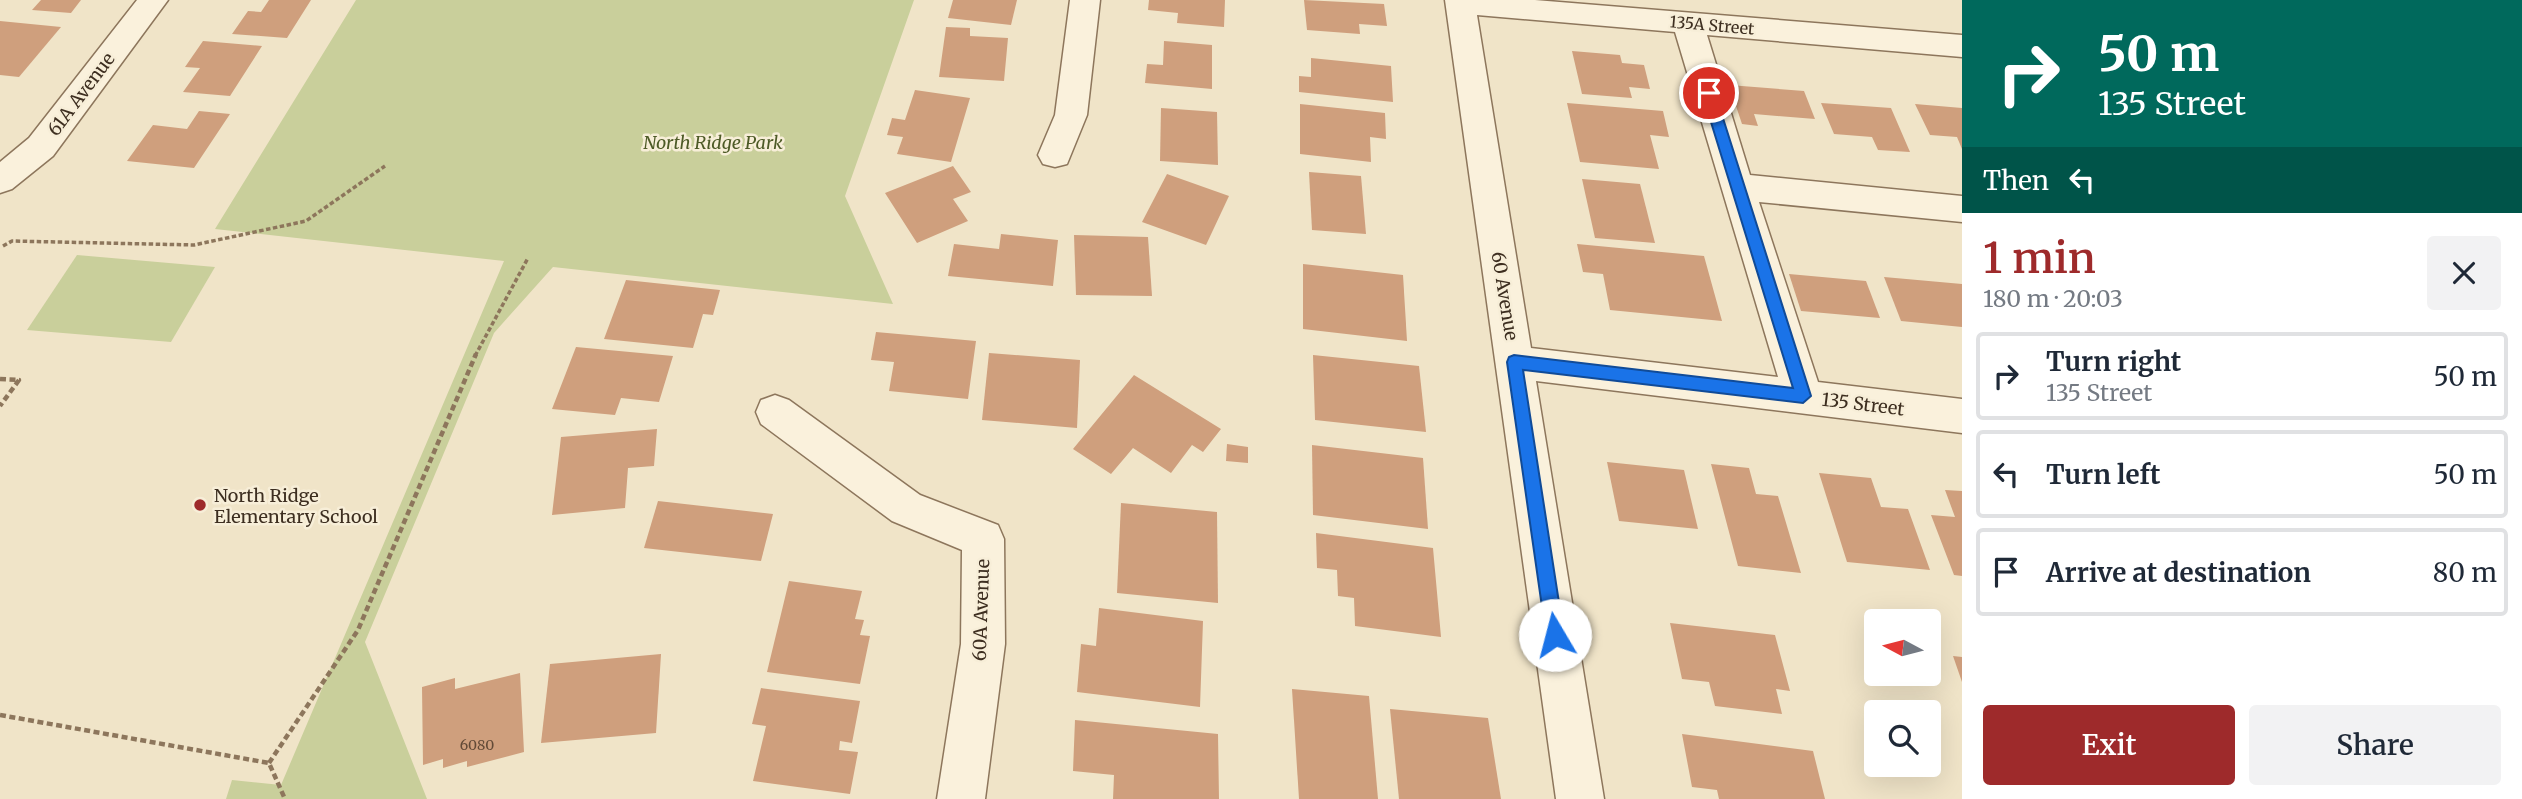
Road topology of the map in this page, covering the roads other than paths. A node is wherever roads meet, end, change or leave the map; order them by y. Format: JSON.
{"nodes":[{"id":1,"x":153,"y":0,"type":"edge"},
{"id":2,"x":1085,"y":0,"type":"edge"},
{"id":3,"x":1461,"y":2,"type":"edge"},
{"id":4,"x":1688,"y":23,"type":"junction"},
{"id":5,"x":1962,"y":46,"type":"edge"},
{"id":6,"x":1055,"y":155,"type":"dead end"},
{"id":7,"x":0,"y":180,"type":"edge"},
{"id":8,"x":1737,"y":187,"type":"junction"},
{"id":9,"x":1962,"y":209,"type":"edge"},
{"id":10,"x":1514,"y":362,"type":"junction"},
{"id":11,"x":1803,"y":396,"type":"junction"},
{"id":12,"x":775,"y":412,"type":"dead end"},
{"id":13,"x":1962,"y":416,"type":"edge"},
{"id":14,"x":961,"y":799,"type":"edge"},
{"id":15,"x":1580,"y":799,"type":"edge"}],
"edges":[{"from":1,"to":7,"type":"street","name":"61A Avenue"},
{"from":2,"to":6,"type":"street"},
{"from":3,"to":4,"type":"street","name":"135A Street"},
{"from":3,"to":10,"type":"street","name":"60 Avenue"},
{"from":4,"to":5,"type":"street","name":"135A Street"},
{"from":4,"to":8,"type":"street"},
{"from":8,"to":9,"type":"street"},
{"from":8,"to":11,"type":"street"},
{"from":10,"to":11,"type":"street","name":"135 Street"},
{"from":10,"to":15,"type":"street","name":"60 Avenue"},
{"from":11,"to":13,"type":"street","name":"135 Street"},
{"from":12,"to":14,"type":"street","name":"60A Avenue"}]}
